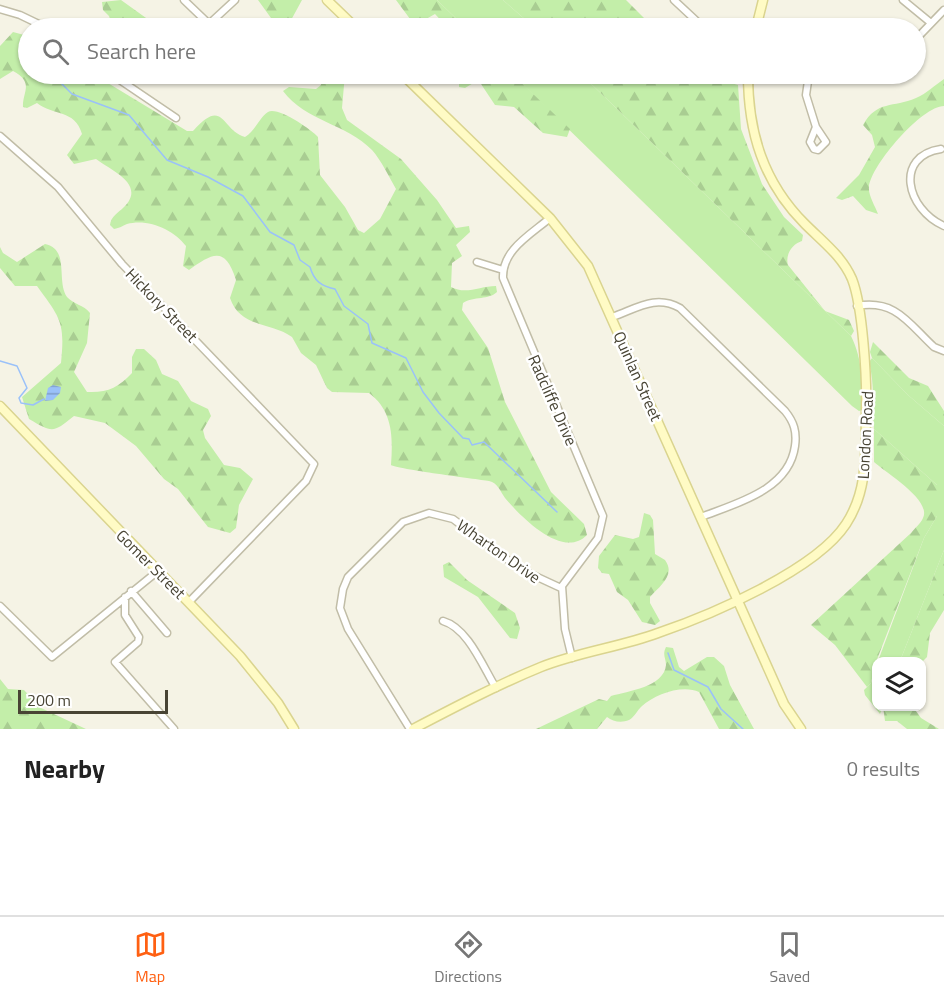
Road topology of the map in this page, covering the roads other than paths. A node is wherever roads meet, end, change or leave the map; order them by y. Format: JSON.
{"nodes":[{"id":1,"x":184,"y":0,"type":"edge"},
{"id":2,"x":235,"y":0,"type":"edge"},
{"id":3,"x":327,"y":0,"type":"edge"},
{"id":4,"x":674,"y":0,"type":"edge"},
{"id":5,"x":763,"y":0,"type":"edge"},
{"id":6,"x":903,"y":0,"type":"edge"},
{"id":7,"x":0,"y":9,"type":"edge"},
{"id":8,"x":944,"y":10,"type":"edge"},
{"id":9,"x":26,"y":18,"type":"edge"},
{"id":10,"x":203,"y":18,"type":"edge"},
{"id":11,"x":216,"y":18,"type":"edge"},
{"id":12,"x":346,"y":18,"type":"edge"},
{"id":13,"x":693,"y":18,"type":"edge"},
{"id":14,"x":758,"y":18,"type":"edge"},
{"id":15,"x":926,"y":18,"type":"edge"},
{"id":16,"x":926,"y":18,"type":"edge"},
{"id":17,"x":931,"y":22,"type":"junction"},
{"id":18,"x":926,"y":27,"type":"edge"},
{"id":19,"x":126,"y":84,"type":"edge"},
{"id":20,"x":412,"y":84,"type":"edge"},
{"id":21,"x":749,"y":84,"type":"edge"},
{"id":22,"x":808,"y":84,"type":"edge"},
{"id":23,"x":176,"y":118,"type":"dead end"},
{"id":24,"x":816,"y":127,"type":"dead end"},
{"id":25,"x":0,"y":136,"type":"edge"},
{"id":26,"x":941,"y":149,"type":"dead end"},
{"id":27,"x":550,"y":218,"type":"junction"},
{"id":28,"x":944,"y":226,"type":"edge"},
{"id":29,"x":477,"y":262,"type":"dead end"},
{"id":30,"x":502,"y":270,"type":"junction"},
{"id":31,"x":857,"y":306,"type":"junction"},
{"id":32,"x":612,"y":317,"type":"junction"},
{"id":33,"x":944,"y":351,"type":"edge"},
{"id":34,"x":0,"y":406,"type":"edge"},
{"id":35,"x":701,"y":517,"type":"junction"},
{"id":36,"x":158,"y":571,"type":"junction"},
{"id":37,"x":561,"y":588,"type":"junction"},
{"id":38,"x":131,"y":591,"type":"junction"},
{"id":39,"x":125,"y":597,"type":"junction"},
{"id":40,"x":737,"y":599,"type":"junction"},
{"id":41,"x":189,"y":602,"type":"junction"},
{"id":42,"x":0,"y":606,"type":"edge"},
{"id":43,"x":443,"y":621,"type":"dead end"},
{"id":44,"x":167,"y":633,"type":"dead end"},
{"id":45,"x":572,"y":658,"type":"junction"},
{"id":46,"x":496,"y":688,"type":"junction"},
{"id":47,"x":174,"y":729,"type":"edge"},
{"id":48,"x":294,"y":729,"type":"edge"},
{"id":49,"x":412,"y":729,"type":"edge"},
{"id":50,"x":801,"y":729,"type":"edge"}],
"edges":[{"from":1,"to":10,"type":"street"},
{"from":2,"to":11,"type":"street"},
{"from":3,"to":12,"type":"street"},
{"from":4,"to":13,"type":"street"},
{"from":5,"to":14,"type":"street"},
{"from":6,"to":16,"type":"street"},
{"from":7,"to":9,"type":"street"},
{"from":8,"to":17,"type":"street"},
{"from":15,"to":17,"type":"street"},
{"from":17,"to":18,"type":"street"},
{"from":19,"to":23,"type":"street"},
{"from":20,"to":27,"type":"street","name":"Quinlan Street"},
{"from":21,"to":31,"type":"street","name":"London Road"},
{"from":22,"to":24,"type":"street"},
{"from":25,"to":41,"type":"street","name":"Hickory Street"},
{"from":26,"to":28,"type":"street"},
{"from":27,"to":30,"type":"street"},
{"from":27,"to":32,"type":"street","name":"Quinlan Street"},
{"from":29,"to":30,"type":"street"},
{"from":30,"to":37,"type":"street","name":"Radcliffe Drive"},
{"from":31,"to":33,"type":"street"},
{"from":31,"to":40,"type":"street","name":"London Road"},
{"from":32,"to":35,"type":"street","name":"Quinlan Street"},
{"from":32,"to":35,"type":"street"},
{"from":34,"to":36,"type":"street","name":"Gomer Street"},
{"from":35,"to":40,"type":"street","name":"Quinlan Street"},
{"from":36,"to":38,"type":"street"},
{"from":36,"to":41,"type":"street","name":"Gomer Street"},
{"from":37,"to":45,"type":"street","name":"Wharton Drive"},
{"from":37,"to":49,"type":"street","name":"Wharton Drive"},
{"from":38,"to":39,"type":"street"},
{"from":38,"to":44,"type":"street"},
{"from":39,"to":42,"type":"street"},
{"from":39,"to":47,"type":"street"},
{"from":40,"to":45,"type":"street","name":"London Road"},
{"from":40,"to":50,"type":"street","name":"Quinlan Street"},
{"from":41,"to":48,"type":"street","name":"Gomer Street"},
{"from":43,"to":46,"type":"street"},
{"from":45,"to":46,"type":"street","name":"London Road"},
{"from":46,"to":49,"type":"street","name":"London Road"}]}
